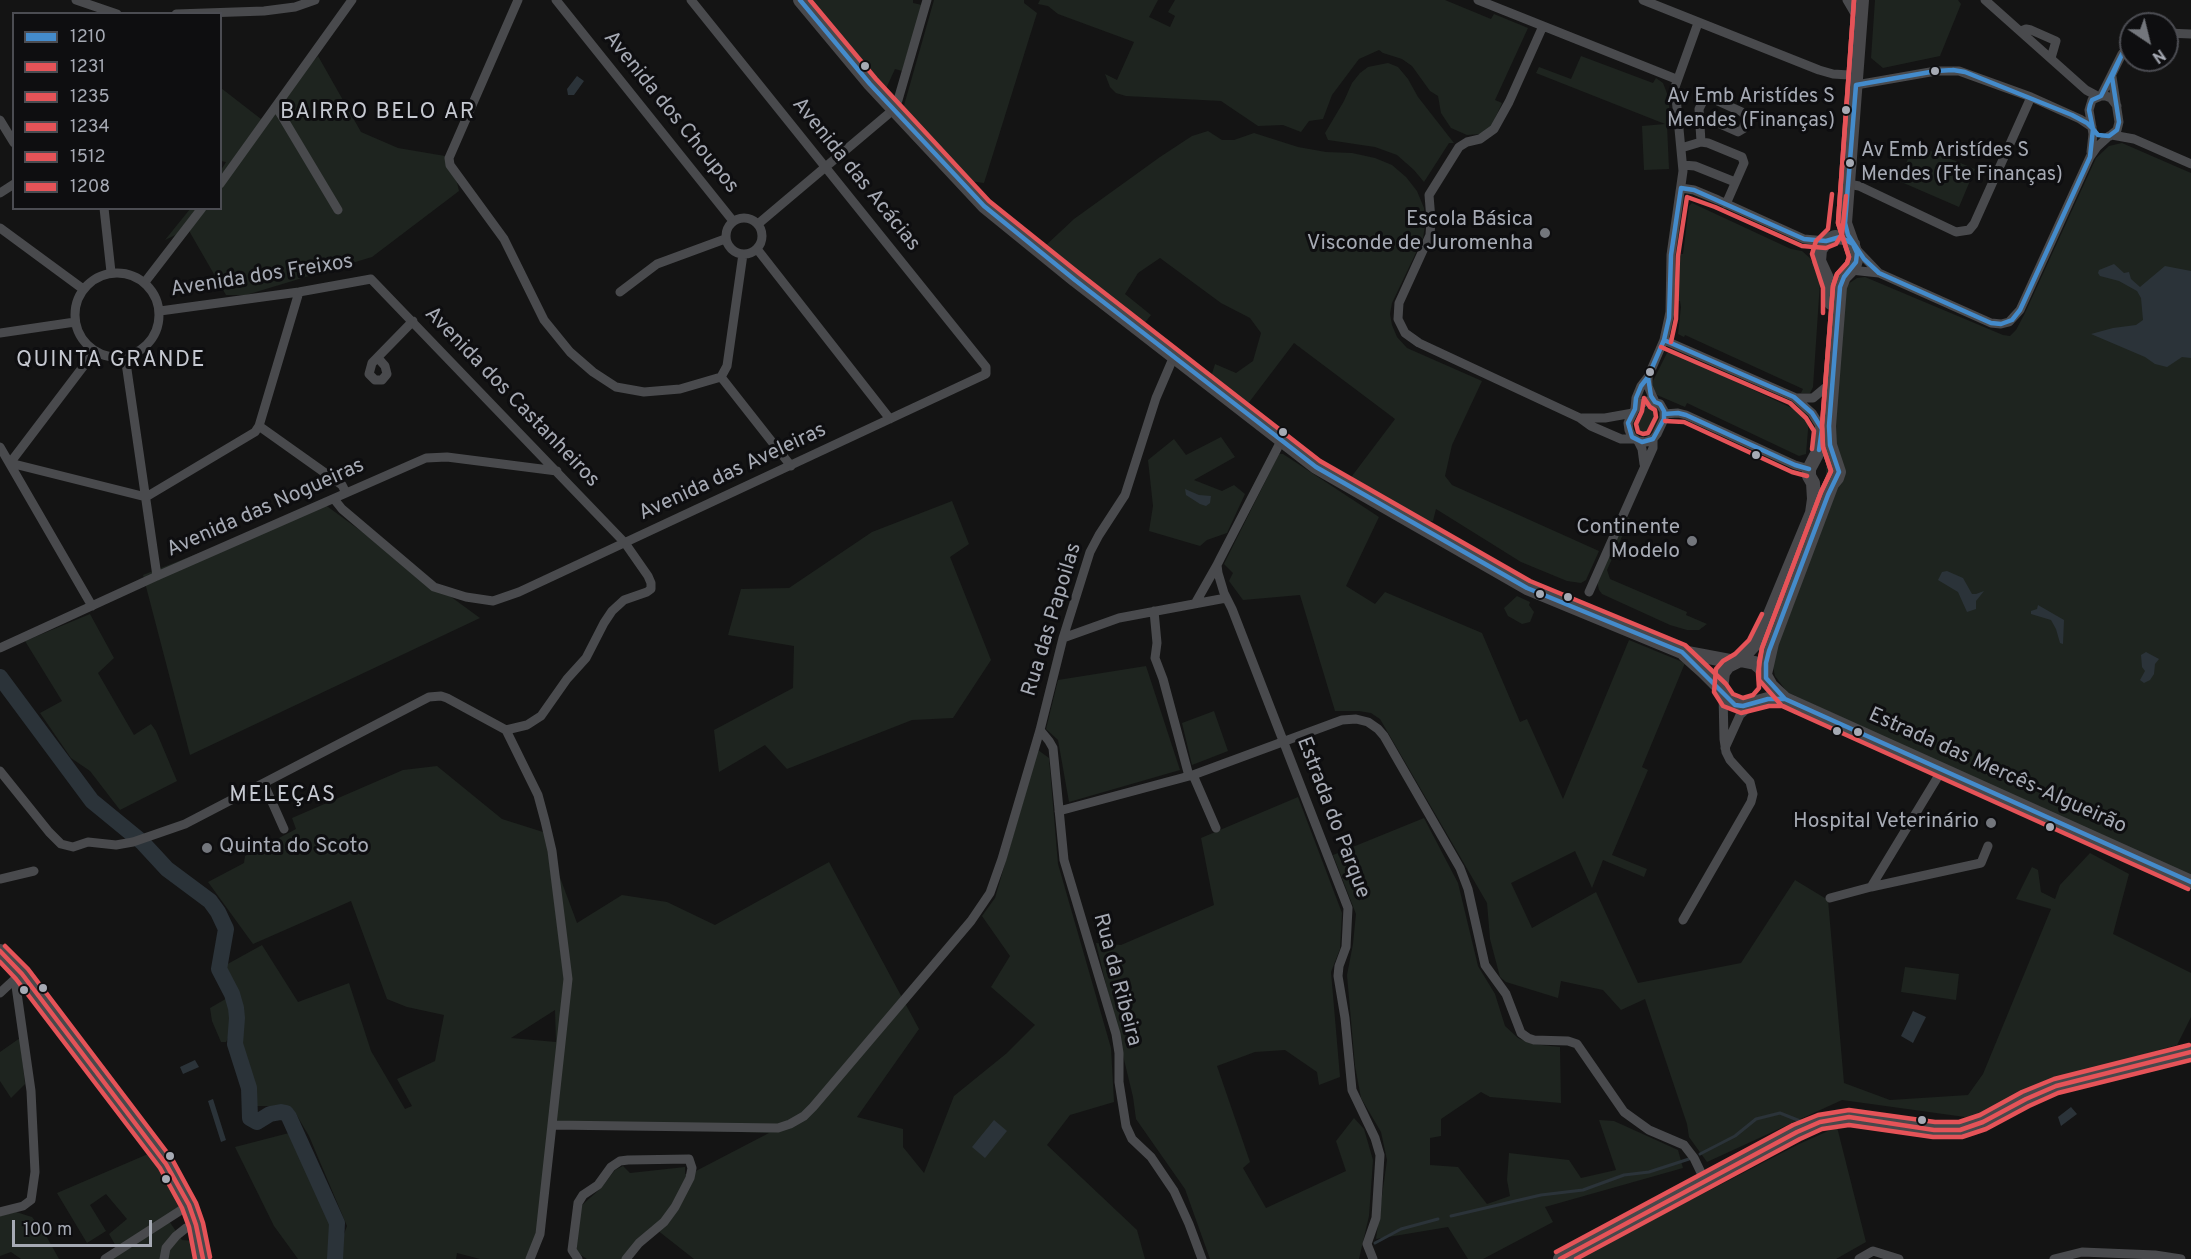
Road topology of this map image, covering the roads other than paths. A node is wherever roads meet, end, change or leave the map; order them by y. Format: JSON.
{"nodes":[{"id":1,"x":76,"y":0,"type":"edge"},
{"id":2,"x":315,"y":0,"type":"edge"},
{"id":3,"x":352,"y":0,"type":"edge"},
{"id":4,"x":518,"y":0,"type":"edge"},
{"id":5,"x":556,"y":0,"type":"edge"},
{"id":6,"x":690,"y":0,"type":"edge"},
{"id":7,"x":801,"y":0,"type":"edge"},
{"id":8,"x":927,"y":0,"type":"edge"},
{"id":9,"x":1478,"y":0,"type":"edge"},
{"id":10,"x":1643,"y":0,"type":"edge"},
{"id":11,"x":1862,"y":0,"type":"edge"},
{"id":12,"x":1985,"y":0,"type":"edge"},
{"id":13,"x":1852,"y":4,"type":"edge"},
{"id":14,"x":96,"y":10,"type":"edge"},
{"id":15,"x":220,"y":12,"type":"edge"},
{"id":16,"x":1698,"y":23,"type":"junction"},
{"id":17,"x":1543,"y":26,"type":"junction"},
{"id":18,"x":2021,"y":31,"type":"junction"},
{"id":19,"x":2051,"y":58,"type":"junction"},
{"id":20,"x":2119,"y":61,"type":"edge"},
{"id":21,"x":2112,"y":77,"type":"junction"},
{"id":22,"x":1676,"y":79,"type":"junction"},
{"id":23,"x":1852,"y":80,"type":"junction"},
{"id":24,"x":2086,"y":90,"type":"junction"},
{"id":25,"x":2100,"y":96,"type":"junction"},
{"id":26,"x":2031,"y":97,"type":"junction"},
{"id":27,"x":2090,"y":106,"type":"junction"},
{"id":28,"x":277,"y":108,"type":"junction"},
{"id":29,"x":893,"y":110,"type":"junction"},
{"id":30,"x":2117,"y":111,"type":"junction"},
{"id":31,"x":2072,"y":115,"type":"junction"},
{"id":32,"x":1700,"y":119,"type":"junction"},
{"id":33,"x":0,"y":120,"type":"edge"},
{"id":34,"x":2092,"y":128,"type":"junction"},
{"id":35,"x":2110,"y":136,"type":"junction"},
{"id":36,"x":2134,"y":139,"type":"junction"},
{"id":37,"x":12,"y":140,"type":"edge"},
{"id":38,"x":1701,"y":142,"type":"junction"},
{"id":39,"x":1681,"y":148,"type":"junction"},
{"id":40,"x":2090,"y":157,"type":"junction"},
{"id":41,"x":2191,"y":164,"type":"edge"},
{"id":42,"x":1683,"y":165,"type":"junction"},
{"id":43,"x":825,"y":167,"type":"junction"},
{"id":44,"x":224,"y":173,"type":"edge"},
{"id":45,"x":1735,"y":182,"type":"junction"},
{"id":46,"x":1848,"y":184,"type":"junction"},
{"id":47,"x":1682,"y":188,"type":"junction"},
{"id":48,"x":1726,"y":204,"type":"junction"},
{"id":49,"x":104,"y":210,"type":"edge"},
{"id":50,"x":200,"y":210,"type":"edge"},
{"id":51,"x":338,"y":210,"type":"dead end"},
{"id":52,"x":733,"y":221,"type":"junction"},
{"id":53,"x":758,"y":224,"type":"junction"},
{"id":54,"x":0,"y":228,"type":"edge"},
{"id":55,"x":725,"y":239,"type":"junction"},
{"id":56,"x":1804,"y":240,"type":"junction"},
{"id":57,"x":1828,"y":240,"type":"junction"},
{"id":58,"x":1854,"y":246,"type":"junction"},
{"id":59,"x":757,"y":249,"type":"junction"},
{"id":60,"x":743,"y":254,"type":"junction"},
{"id":61,"x":1822,"y":265,"type":"junction"},
{"id":62,"x":111,"y":272,"type":"junction"},
{"id":63,"x":1849,"y":272,"type":"junction"},
{"id":64,"x":1879,"y":273,"type":"junction"},
{"id":65,"x":370,"y":279,"type":"joint"},
{"id":66,"x":145,"y":282,"type":"junction"},
{"id":67,"x":83,"y":289,"type":"junction"},
{"id":68,"x":299,"y":292,"type":"junction"},
{"id":69,"x":620,"y":292,"type":"dead end"},
{"id":70,"x":160,"y":311,"type":"junction"},
{"id":71,"x":413,"y":321,"type":"junction"},
{"id":72,"x":75,"y":322,"type":"junction"},
{"id":73,"x":0,"y":333,"type":"edge"},
{"id":74,"x":1664,"y":340,"type":"junction"},
{"id":75,"x":95,"y":351,"type":"junction"},
{"id":76,"x":125,"y":356,"type":"junction"},
{"id":77,"x":1174,"y":356,"type":"junction"},
{"id":78,"x":378,"y":358,"type":"dead end"},
{"id":79,"x":986,"y":374,"type":"joint"},
{"id":80,"x":721,"y":377,"type":"junction"},
{"id":81,"x":1648,"y":377,"type":"junction"},
{"id":82,"x":1825,"y":388,"type":"junction"},
{"id":83,"x":1794,"y":397,"type":"junction"},
{"id":84,"x":1655,"y":402,"type":"junction"},
{"id":85,"x":1634,"y":411,"type":"junction"},
{"id":86,"x":1664,"y":414,"type":"junction"},
{"id":87,"x":1580,"y":418,"type":"junction"},
{"id":88,"x":890,"y":419,"type":"junction"},
{"id":89,"x":259,"y":426,"type":"junction"},
{"id":90,"x":1822,"y":429,"type":"junction"},
{"id":91,"x":1637,"y":440,"type":"junction"},
{"id":92,"x":1653,"y":440,"type":"junction"},
{"id":93,"x":1281,"y":441,"type":"junction"},
{"id":94,"x":0,"y":447,"type":"edge"},
{"id":95,"x":1834,"y":461,"type":"junction"},
{"id":96,"x":10,"y":463,"type":"junction"},
{"id":97,"x":1644,"y":464,"type":"junction"},
{"id":98,"x":791,"y":466,"type":"junction"},
{"id":99,"x":1812,"y":470,"type":"junction"},
{"id":100,"x":557,"y":471,"type":"junction"},
{"id":101,"x":1832,"y":484,"type":"junction"},
{"id":102,"x":346,"y":493,"type":"junction"},
{"id":103,"x":146,"y":497,"type":"junction"},
{"id":104,"x":334,"y":499,"type":"junction"},
{"id":105,"x":625,"y":543,"type":"junction"},
{"id":106,"x":1217,"y":565,"type":"junction"},
{"id":107,"x":157,"y":576,"type":"junction"},
{"id":108,"x":1588,"y":592,"type":"dead end"},
{"id":109,"x":1226,"y":598,"type":"junction"},
{"id":110,"x":1196,"y":602,"type":"junction"},
{"id":111,"x":92,"y":606,"type":"junction"},
{"id":112,"x":1154,"y":611,"type":"junction"},
{"id":113,"x":1063,"y":638,"type":"junction"},
{"id":114,"x":0,"y":648,"type":"edge"},
{"id":115,"x":1682,"y":652,"type":"junction"},
{"id":116,"x":1737,"y":661,"type":"junction"},
{"id":117,"x":1766,"y":676,"type":"junction"},
{"id":118,"x":1722,"y":692,"type":"junction"},
{"id":119,"x":1785,"y":699,"type":"junction"},
{"id":120,"x":1754,"y":704,"type":"junction"},
{"id":121,"x":506,"y":730,"type":"junction"},
{"id":122,"x":1040,"y":730,"type":"junction"},
{"id":123,"x":1283,"y":740,"type":"junction"},
{"id":124,"x":1725,"y":748,"type":"junction"},
{"id":125,"x":1942,"y":770,"type":"junction"},
{"id":126,"x":0,"y":771,"type":"edge"},
{"id":127,"x":1191,"y":776,"type":"junction"},
{"id":128,"x":264,"y":784,"type":"junction"},
{"id":129,"x":1059,"y":811,"type":"junction"},
{"id":130,"x":1216,"y":828,"type":"dead end"},
{"id":131,"x":284,"y":829,"type":"dead end"},
{"id":132,"x":1988,"y":846,"type":"dead end"},
{"id":133,"x":34,"y":871,"type":"dead end"},
{"id":134,"x":0,"y":879,"type":"edge"},
{"id":135,"x":2191,"y":882,"type":"edge"},
{"id":136,"x":1871,"y":887,"type":"junction"},
{"id":137,"x":1830,"y":898,"type":"dead end"},
{"id":138,"x":1683,"y":920,"type":"dead end"},
{"id":139,"x":0,"y":951,"type":"edge"},
{"id":140,"x":19,"y":977,"type":"junction"},
{"id":141,"x":0,"y":993,"type":"edge"},
{"id":142,"x":2191,"y":1052,"type":"edge"},
{"id":143,"x":552,"y":1125,"type":"junction"},
{"id":144,"x":1705,"y":1181,"type":"junction"},
{"id":145,"x":189,"y":1205,"type":"junction"},
{"id":146,"x":0,"y":1212,"type":"edge"},
{"id":147,"x":196,"y":1225,"type":"junction"},
{"id":148,"x":105,"y":1259,"type":"edge"},
{"id":149,"x":164,"y":1259,"type":"edge"},
{"id":150,"x":203,"y":1259,"type":"edge"},
{"id":151,"x":531,"y":1259,"type":"edge"},
{"id":152,"x":578,"y":1259,"type":"edge"},
{"id":153,"x":626,"y":1259,"type":"edge"},
{"id":154,"x":1202,"y":1259,"type":"edge"},
{"id":155,"x":1373,"y":1259,"type":"edge"},
{"id":156,"x":1560,"y":1259,"type":"edge"},
{"id":157,"x":1859,"y":1259,"type":"edge"},
{"id":158,"x":1899,"y":1259,"type":"edge"},
{"id":159,"x":2054,"y":1259,"type":"edge"},
{"id":160,"x":2181,"y":1259,"type":"edge"}],
"edges":[{"from":1,"to":14,"type":"street"},
{"from":2,"to":15,"type":"street"},
{"from":3,"to":28,"type":"street"},
{"from":4,"to":80,"type":"street"},
{"from":5,"to":52,"type":"street","name":"Avenida dos Choupos"},
{"from":6,"to":43,"type":"street","name":"Avenida das Acácias"},
{"from":7,"to":29,"type":"street","name":"Estrada das Mercês-Algueirão"},
{"from":8,"to":29,"type":"street"},
{"from":9,"to":17,"type":"street"},
{"from":10,"to":16,"type":"street"},
{"from":11,"to":23,"type":"street"},
{"from":12,"to":18,"type":"street"},
{"from":13,"to":23,"type":"street"},
{"from":16,"to":22,"type":"street"},
{"from":16,"to":23,"type":"street"},
{"from":17,"to":22,"type":"street"},
{"from":17,"to":87,"type":"street"},
{"from":18,"to":19,"type":"street"},
{"from":18,"to":19,"type":"street"},
{"from":19,"to":24,"type":"street"},
{"from":20,"to":21,"type":"street"},
{"from":21,"to":25,"type":"street"},
{"from":21,"to":30,"type":"street"},
{"from":22,"to":39,"type":"street"},
{"from":23,"to":26,"type":"street"},
{"from":23,"to":46,"type":"street"},
{"from":23,"to":57,"type":"street"},
{"from":24,"to":25,"type":"street"},
{"from":24,"to":27,"type":"street"},
{"from":25,"to":27,"type":"street"},
{"from":25,"to":30,"type":"street"},
{"from":26,"to":31,"type":"street"},
{"from":26,"to":46,"type":"street"},
{"from":27,"to":31,"type":"street"},
{"from":27,"to":34,"type":"street"},
{"from":28,"to":44,"type":"street"},
{"from":28,"to":51,"type":"street"},
{"from":29,"to":43,"type":"street"},
{"from":29,"to":77,"type":"street","name":"Estrada das Mercês-Algueirão"},
{"from":30,"to":35,"type":"street"},
{"from":30,"to":36,"type":"street"},
{"from":31,"to":34,"type":"street"},
{"from":32,"to":32,"type":"street"},
{"from":32,"to":38,"type":"street"},
{"from":33,"to":37,"type":"street"},
{"from":34,"to":35,"type":"street"},
{"from":34,"to":40,"type":"street"},
{"from":35,"to":36,"type":"street"},
{"from":35,"to":40,"type":"street"},
{"from":36,"to":41,"type":"street"},
{"from":38,"to":39,"type":"street"},
{"from":38,"to":45,"type":"street"},
{"from":39,"to":42,"type":"street"},
{"from":40,"to":64,"type":"street"},
{"from":42,"to":45,"type":"street"},
{"from":42,"to":47,"type":"street"},
{"from":43,"to":53,"type":"street"},
{"from":43,"to":79,"type":"street","name":"Avenida das Acácias"},
{"from":45,"to":48,"type":"street"},
{"from":46,"to":58,"type":"street"},
{"from":47,"to":48,"type":"street"},
{"from":47,"to":74,"type":"street"},
{"from":48,"to":56,"type":"street"},
{"from":49,"to":62,"type":"street"},
{"from":50,"to":66,"type":"street"},
{"from":52,"to":53,"type":"street"},
{"from":52,"to":55,"type":"street"},
{"from":53,"to":59,"type":"street"},
{"from":54,"to":67,"type":"street"},
{"from":55,"to":60,"type":"street"},
{"from":55,"to":69,"type":"street"},
{"from":56,"to":57,"type":"street"},
{"from":56,"to":61,"type":"street"},
{"from":57,"to":58,"type":"street"},
{"from":57,"to":61,"type":"street"},
{"from":58,"to":63,"type":"street"},
{"from":58,"to":64,"type":"street"},
{"from":59,"to":60,"type":"street"},
{"from":59,"to":88,"type":"street"},
{"from":60,"to":80,"type":"street"},
{"from":61,"to":63,"type":"street"},
{"from":61,"to":82,"type":"street"},
{"from":62,"to":66,"type":"street"},
{"from":62,"to":67,"type":"street"},
{"from":63,"to":64,"type":"street"},
{"from":63,"to":95,"type":"street"},
{"from":65,"to":68,"type":"street","name":"Avenida dos Freixos"},
{"from":65,"to":71,"type":"street","name":"Avenida dos Castanheiros"},
{"from":66,"to":70,"type":"street"},
{"from":67,"to":72,"type":"street"},
{"from":68,"to":70,"type":"street","name":"Avenida dos Freixos"},
{"from":68,"to":89,"type":"street"},
{"from":70,"to":76,"type":"street"},
{"from":71,"to":78,"type":"street"},
{"from":71,"to":100,"type":"street","name":"Avenida dos Castanheiros"},
{"from":72,"to":73,"type":"street"},
{"from":72,"to":75,"type":"street"},
{"from":74,"to":81,"type":"street"},
{"from":74,"to":83,"type":"street"},
{"from":75,"to":76,"type":"street"},
{"from":75,"to":96,"type":"street"},
{"from":76,"to":103,"type":"street"},
{"from":77,"to":93,"type":"street","name":"Estrada das Mercês-Algueirão"},
{"from":77,"to":113,"type":"street","name":"Rua das Papoilas"},
{"from":79,"to":88,"type":"street","name":"Avenida das Aveleiras"},
{"from":80,"to":98,"type":"street"},
{"from":81,"to":84,"type":"street"},
{"from":81,"to":85,"type":"street"},
{"from":82,"to":83,"type":"street"},
{"from":82,"to":90,"type":"street"},
{"from":83,"to":90,"type":"street"},
{"from":84,"to":85,"type":"street"},
{"from":84,"to":86,"type":"street"},
{"from":85,"to":87,"type":"street"},
{"from":85,"to":91,"type":"street"},
{"from":86,"to":92,"type":"street"},
{"from":86,"to":99,"type":"street"},
{"from":87,"to":91,"type":"street"},
{"from":88,"to":98,"type":"street","name":"Avenida das Aveleiras"},
{"from":89,"to":102,"type":"street"},
{"from":89,"to":103,"type":"street"},
{"from":90,"to":99,"type":"street"},
{"from":91,"to":92,"type":"street"},
{"from":91,"to":97,"type":"street"},
{"from":92,"to":97,"type":"street"},
{"from":93,"to":106,"type":"street"},
{"from":93,"to":115,"type":"street","name":"Estrada das Mercês-Algueirão"},
{"from":94,"to":96,"type":"street"},
{"from":95,"to":99,"type":"street"},
{"from":95,"to":101,"type":"street"},
{"from":96,"to":103,"type":"street"},
{"from":96,"to":111,"type":"street"},
{"from":97,"to":108,"type":"street"},
{"from":98,"to":105,"type":"street","name":"Avenida das Aveleiras"},
{"from":99,"to":101,"type":"street"},
{"from":99,"to":116,"type":"street"},
{"from":100,"to":102,"type":"street","name":"Avenida das Nogueiras"},
{"from":100,"to":105,"type":"street","name":"Avenida dos Castanheiros"},
{"from":101,"to":117,"type":"street"},
{"from":102,"to":104,"type":"street","name":"Avenida das Nogueiras"},
{"from":103,"to":107,"type":"street"},
{"from":104,"to":105,"type":"street","name":"Avenida das Aveleiras"},
{"from":104,"to":107,"type":"street","name":"Avenida das Nogueiras"},
{"from":105,"to":121,"type":"street","name":"Avenida dos Castanheiros"},
{"from":106,"to":109,"type":"street","name":"Estrada do Parque"},
{"from":106,"to":110,"type":"street"},
{"from":107,"to":111,"type":"street","name":"Avenida das Nogueiras"},
{"from":109,"to":110,"type":"street"},
{"from":109,"to":123,"type":"street","name":"Estrada do Parque"},
{"from":110,"to":112,"type":"street"},
{"from":111,"to":114,"type":"street","name":"Avenida das Nogueiras"},
{"from":112,"to":113,"type":"street"},
{"from":112,"to":127,"type":"street"},
{"from":113,"to":122,"type":"street","name":"Rua das Papoilas"},
{"from":115,"to":116,"type":"street","name":"Estrada das Mercês-Algueirão"},
{"from":115,"to":118,"type":"street","name":"Estrada das Mercês-Algueirão"},
{"from":116,"to":117,"type":"street","name":"Estrada das Mercês-Algueirão"},
{"from":116,"to":118,"type":"street"},
{"from":117,"to":119,"type":"street","name":"Estrada das Mercês-Algueirão"},
{"from":117,"to":120,"type":"street"},
{"from":118,"to":120,"type":"street","name":"Estrada das Mercês-Algueirão"},
{"from":118,"to":124,"type":"street"},
{"from":119,"to":120,"type":"street","name":"Estrada das Mercês-Algueirão"},
{"from":119,"to":125,"type":"street","name":"Estrada das Mercês-Algueirão"},
{"from":120,"to":124,"type":"street"},
{"from":121,"to":128,"type":"street"},
{"from":121,"to":143,"type":"street"},
{"from":122,"to":129,"type":"street","name":"Rua da Ribeira"},
{"from":122,"to":143,"type":"street","name":"Rua das Papoilas"},
{"from":123,"to":127,"type":"street"},
{"from":123,"to":144,"type":"street"},
{"from":123,"to":155,"type":"street","name":"Estrada do Parque"},
{"from":124,"to":138,"type":"street"},
{"from":125,"to":135,"type":"street","name":"Estrada das Mercês-Algueirão"},
{"from":125,"to":136,"type":"street"},
{"from":126,"to":128,"type":"street"},
{"from":127,"to":129,"type":"street"},
{"from":127,"to":130,"type":"street"},
{"from":128,"to":131,"type":"street"},
{"from":129,"to":154,"type":"street","name":"Rua da Ribeira"},
{"from":132,"to":136,"type":"street"},
{"from":133,"to":134,"type":"street"},
{"from":136,"to":137,"type":"street"},
{"from":139,"to":140,"type":"street"},
{"from":140,"to":141,"type":"street"},
{"from":140,"to":145,"type":"street"},
{"from":140,"to":146,"type":"street"},
{"from":142,"to":144,"type":"street"},
{"from":143,"to":151,"type":"street"},
{"from":144,"to":156,"type":"street"},
{"from":145,"to":147,"type":"street"},
{"from":145,"to":148,"type":"street"},
{"from":147,"to":149,"type":"street"},
{"from":147,"to":150,"type":"street"},
{"from":152,"to":153,"type":"street"},
{"from":157,"to":158,"type":"street"},
{"from":159,"to":160,"type":"street"}]}
